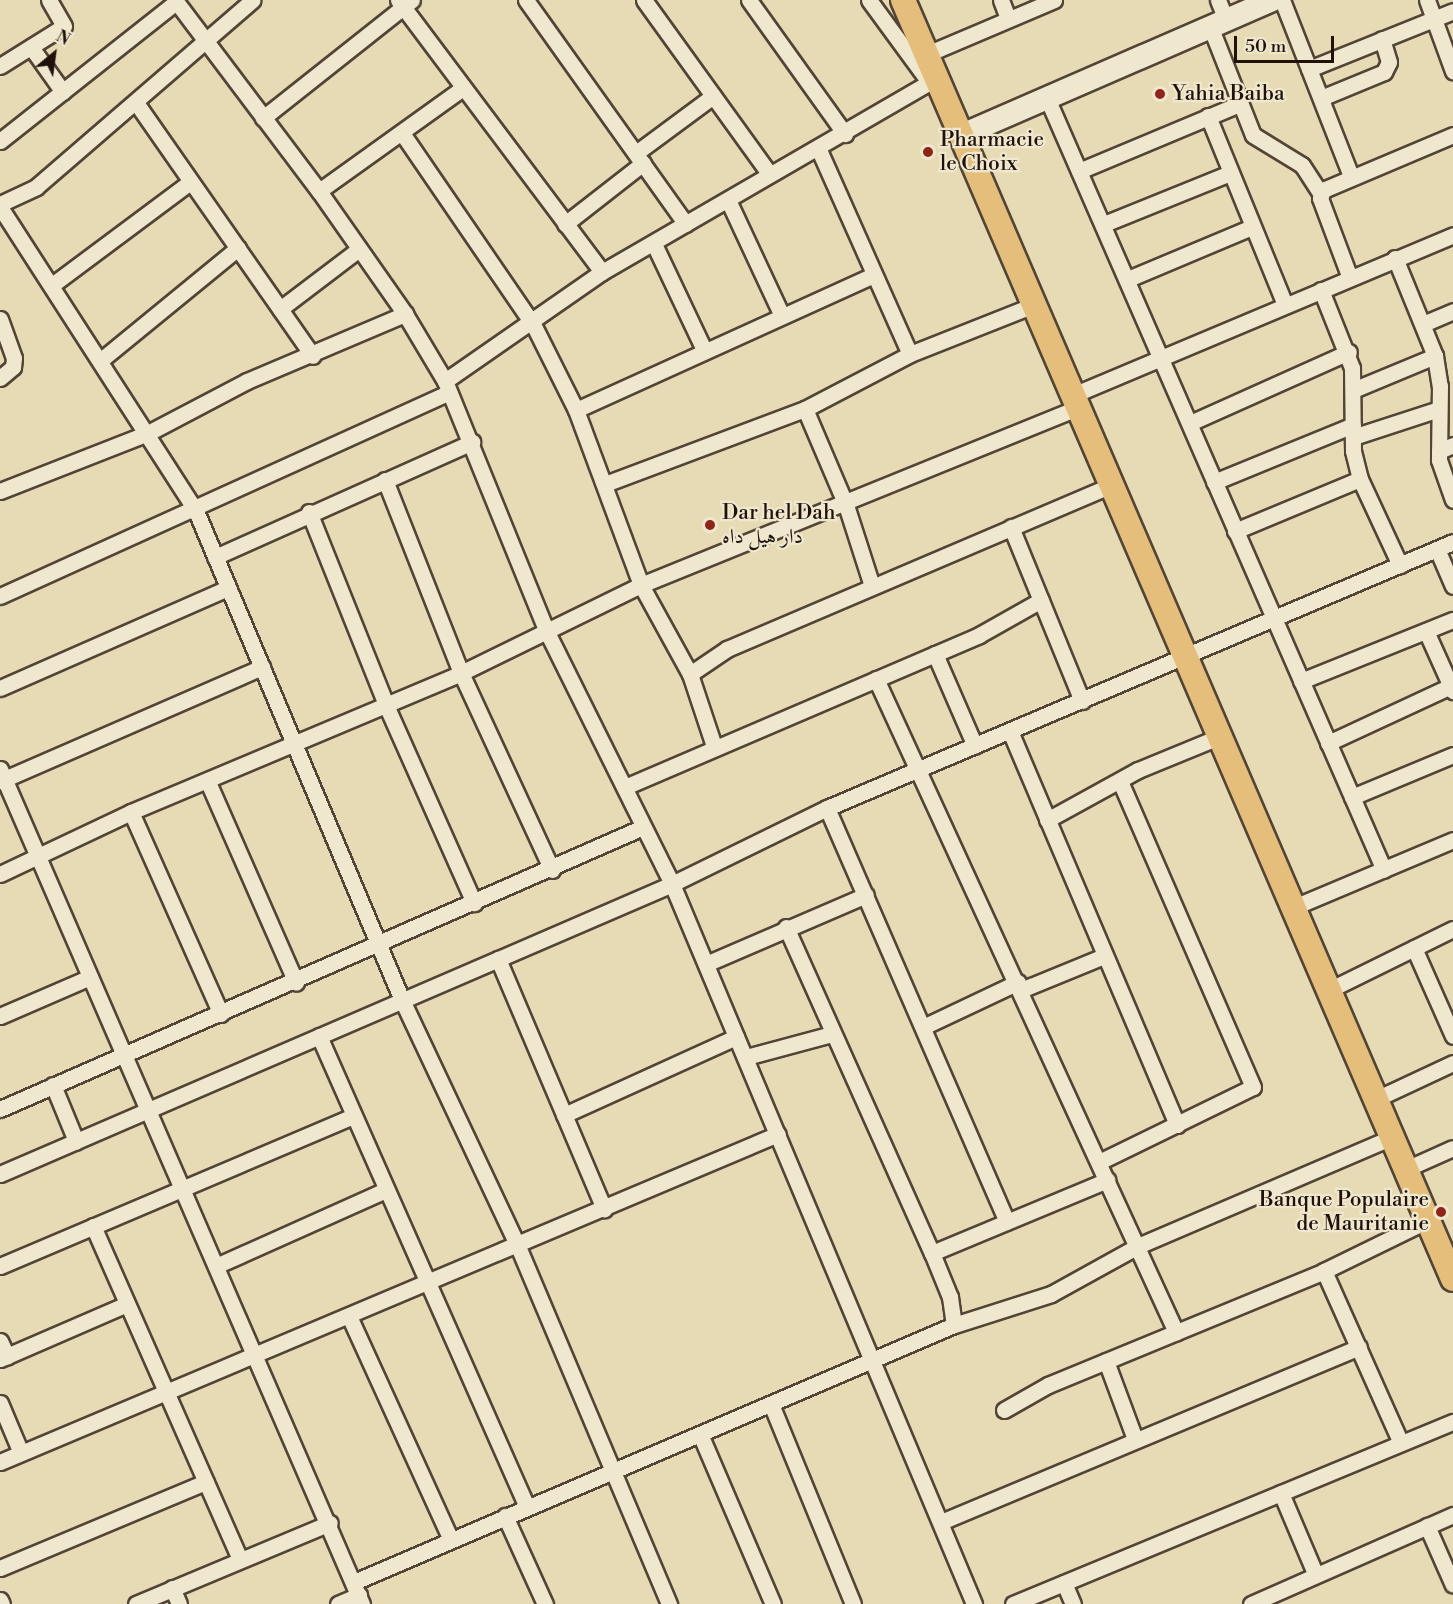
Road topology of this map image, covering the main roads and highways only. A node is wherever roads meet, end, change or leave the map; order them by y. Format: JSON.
{"nodes":[{"id":1,"x":903,"y":0,"type":"edge"},
{"id":2,"x":1453,"y":1279,"type":"edge"}],
"edges":[{"from":1,"to":2,"type":"main road"}]}
